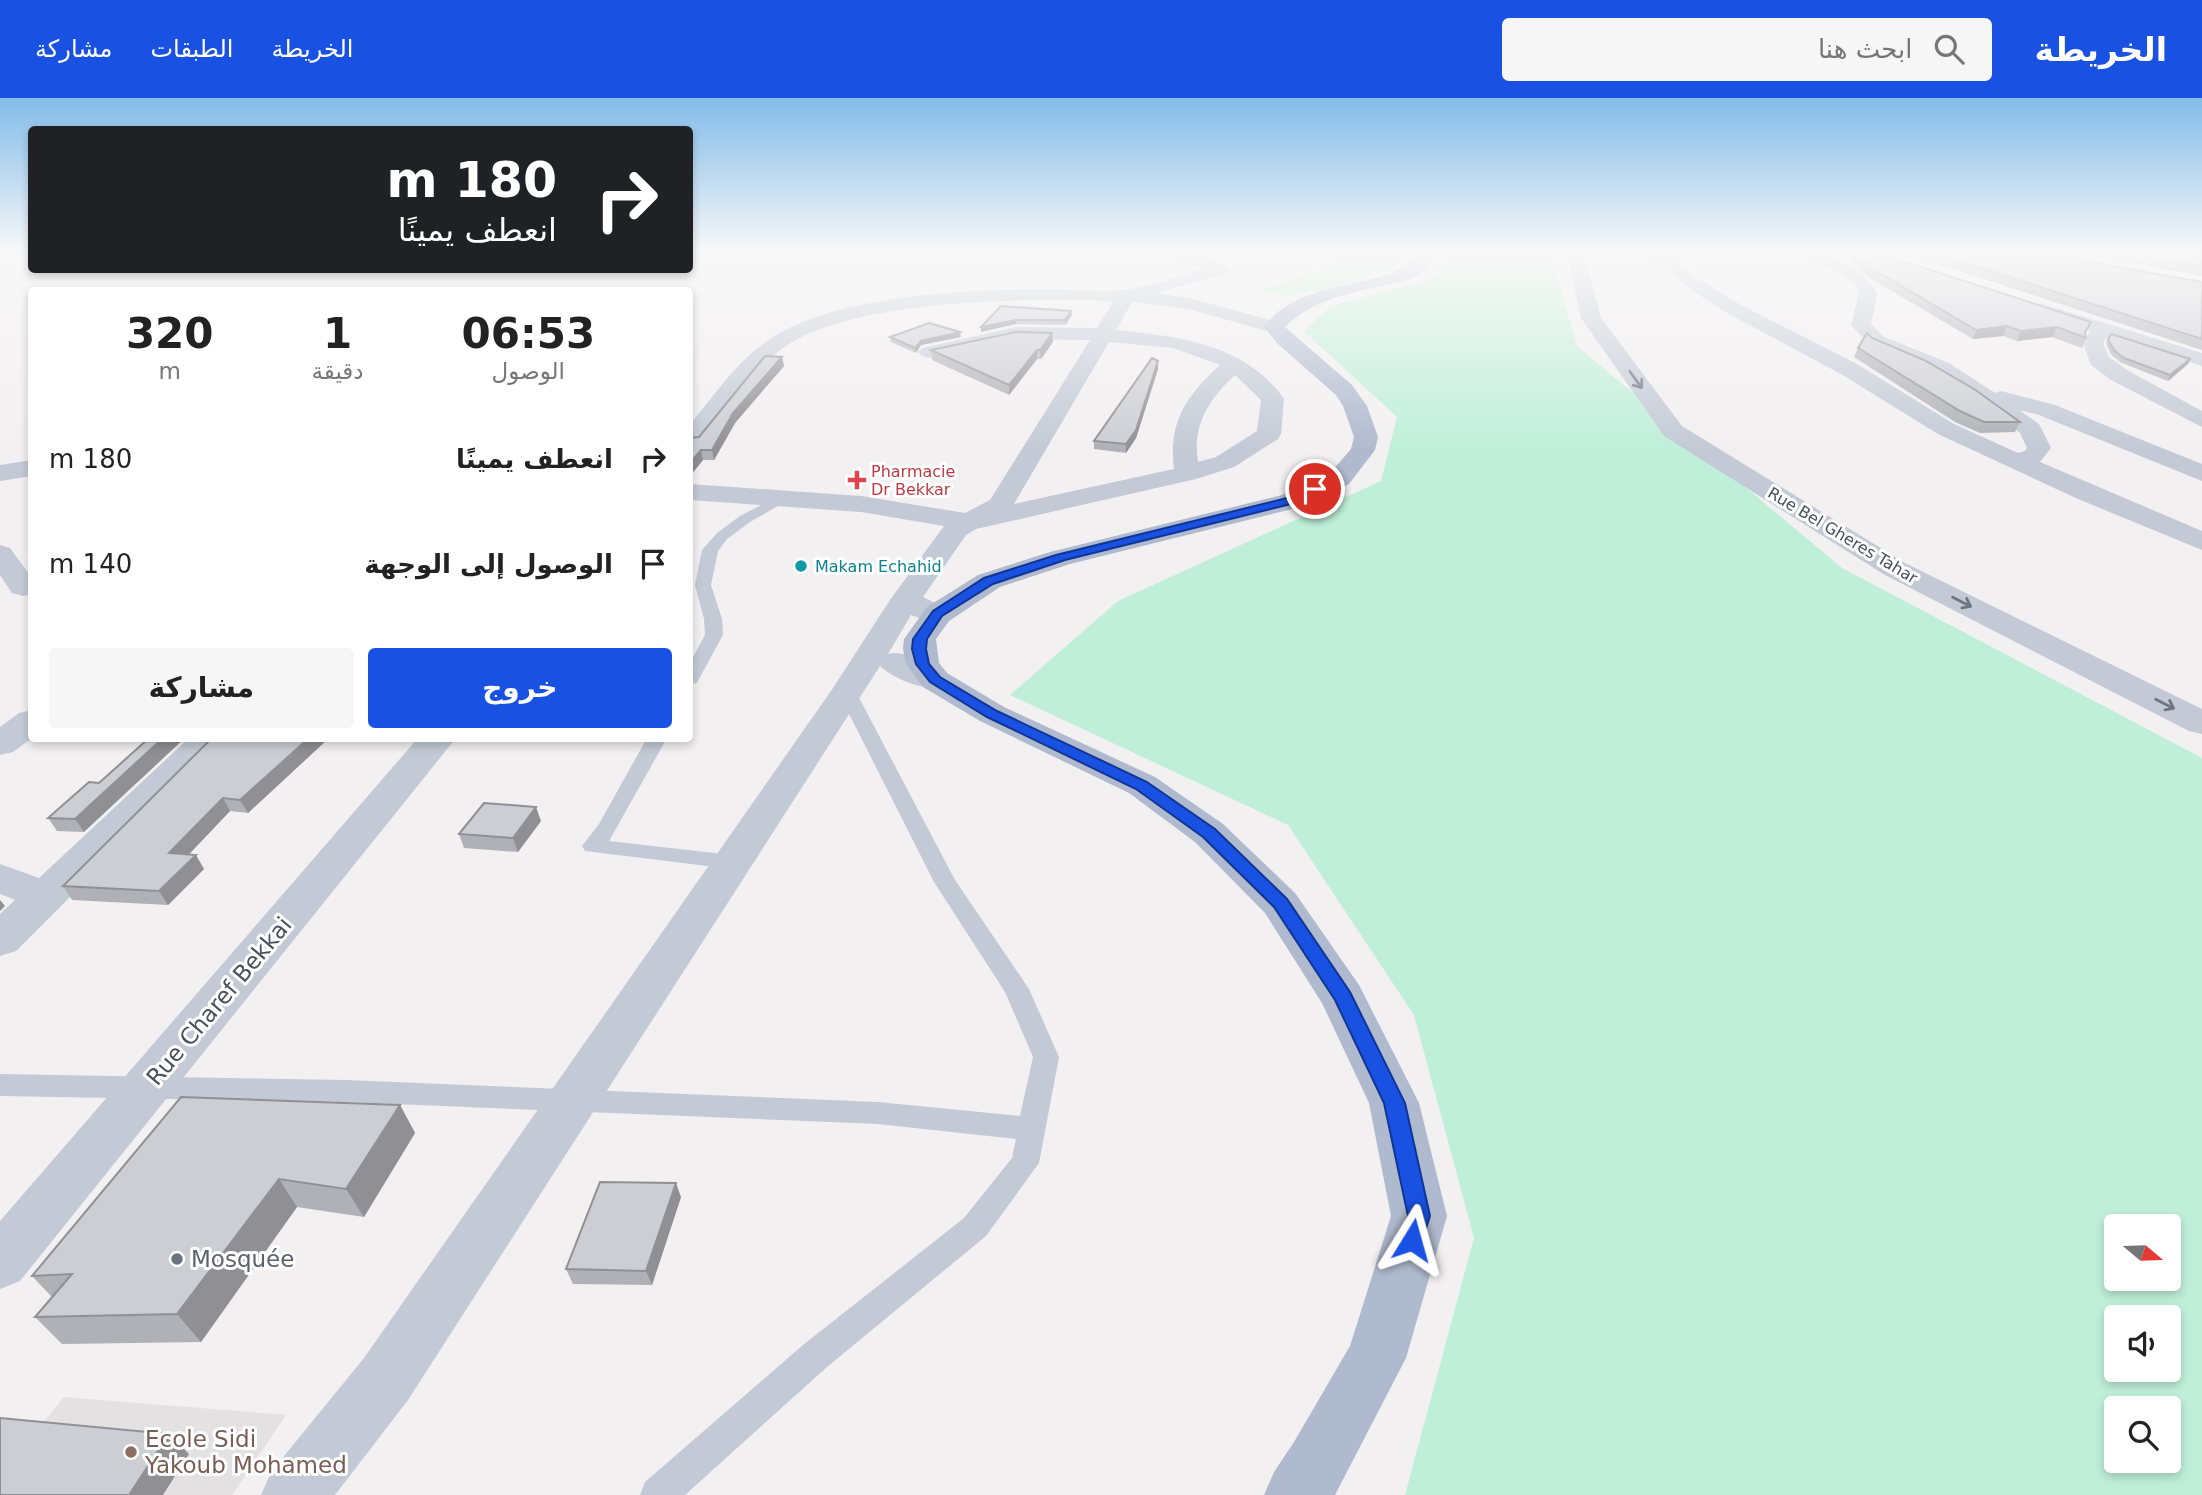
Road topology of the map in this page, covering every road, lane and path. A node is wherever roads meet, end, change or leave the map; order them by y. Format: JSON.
{"nodes":[{"id":1,"x":835,"y":319,"type":"edge"},
{"id":2,"x":1113,"y":319,"type":"edge"},
{"id":3,"x":1289,"y":319,"type":"edge"},
{"id":4,"x":1592,"y":319,"type":"edge"},
{"id":5,"x":1617,"y":319,"type":"edge"},
{"id":6,"x":1754,"y":319,"type":"edge"},
{"id":7,"x":1862,"y":319,"type":"edge"},
{"id":8,"x":2073,"y":319,"type":"edge"},
{"id":9,"x":2102,"y":328,"type":"junction"},
{"id":10,"x":1105,"y":334,"type":"junction"},
{"id":11,"x":929,"y":352,"type":"edge"},
{"id":12,"x":2202,"y":360,"type":"edge"},
{"id":13,"x":1235,"y":363,"type":"junction"},
{"id":14,"x":1979,"y":391,"type":"junction"},
{"id":15,"x":2202,"y":420,"type":"edge"},
{"id":16,"x":693,"y":436,"type":"edge"},
{"id":17,"x":2016,"y":461,"type":"junction"},
{"id":18,"x":28,"y":469,"type":"edge"},
{"id":19,"x":0,"y":473,"type":"edge"},
{"id":20,"x":2202,"y":473,"type":"edge"},
{"id":21,"x":1186,"y":474,"type":"junction"},
{"id":22,"x":693,"y":492,"type":"edge"},
{"id":23,"x":779,"y":499,"type":"junction"},
{"id":24,"x":1000,"y":505,"type":"junction"},
{"id":25,"x":1036,"y":507,"type":"junction"},
{"id":26,"x":959,"y":523,"type":"junction"},
{"id":27,"x":2202,"y":541,"type":"edge"},
{"id":28,"x":0,"y":554,"type":"edge"},
{"id":29,"x":18,"y":591,"type":"edge"},
{"id":30,"x":921,"y":608,"type":"junction"},
{"id":31,"x":891,"y":670,"type":"junction"},
{"id":32,"x":693,"y":673,"type":"edge"},
{"id":33,"x":2202,"y":697,"type":"edge"},
{"id":34,"x":2202,"y":723,"type":"edge"},
{"id":35,"x":28,"y":724,"type":"edge"},
{"id":36,"x":207,"y":742,"type":"edge"},
{"id":37,"x":435,"y":742,"type":"edge"},
{"id":38,"x":655,"y":742,"type":"edge"},
{"id":39,"x":0,"y":744,"type":"edge"},
{"id":40,"x":732,"y":862,"type":"junction"},
{"id":41,"x":0,"y":878,"type":"edge"},
{"id":42,"x":44,"y":896,"type":"junction"},
{"id":43,"x":0,"y":940,"type":"edge"},
{"id":44,"x":0,"y":1085,"type":"edge"},
{"id":45,"x":147,"y":1087,"type":"junction"},
{"id":46,"x":570,"y":1102,"type":"junction"},
{"id":47,"x":1032,"y":1129,"type":"junction"},
{"id":48,"x":0,"y":1263,"type":"edge"},
{"id":49,"x":294,"y":1495,"type":"edge"},
{"id":50,"x":658,"y":1495,"type":"edge"},
{"id":51,"x":1297,"y":1495,"type":"edge"}],
"edges":[{"from":1,"to":16,"type":"street"},
{"from":2,"to":10,"type":"street"},
{"from":3,"to":30,"type":"main road"},
{"from":4,"to":34,"type":"street","name":"Rue Bel Gheres Tahar","one_way":true},
{"from":5,"to":33,"type":"street","name":"Rue Bel Gheres Tahar"},
{"from":6,"to":17,"type":"street"},
{"from":7,"to":14,"type":"street"},
{"from":8,"to":9,"type":"street"},
{"from":9,"to":12,"type":"street"},
{"from":9,"to":15,"type":"street"},
{"from":10,"to":11,"type":"street"},
{"from":10,"to":13,"type":"street"},
{"from":10,"to":24,"type":"street"},
{"from":13,"to":21,"type":"street"},
{"from":13,"to":21,"type":"street"},
{"from":14,"to":17,"type":"street"},
{"from":14,"to":20,"type":"street"},
{"from":17,"to":27,"type":"street"},
{"from":18,"to":19,"type":"street"},
{"from":21,"to":25,"type":"street"},
{"from":22,"to":23,"type":"street"},
{"from":23,"to":26,"type":"street"},
{"from":23,"to":32,"type":"lane"},
{"from":24,"to":25,"type":"street"},
{"from":24,"to":26,"type":"street"},
{"from":25,"to":26,"type":"street"},
{"from":26,"to":30,"type":"street"},
{"from":28,"to":29,"type":"street"},
{"from":30,"to":31,"type":"street"},
{"from":30,"to":31,"type":"main road"},
{"from":31,"to":40,"type":"street"},
{"from":31,"to":47,"type":"lane"},
{"from":31,"to":51,"type":"main road"},
{"from":35,"to":39,"type":"street"},
{"from":36,"to":42,"type":"street"},
{"from":37,"to":45,"type":"street","name":"Rue Charef Bekkai"},
{"from":38,"to":40,"type":"lane"},
{"from":40,"to":46,"type":"street"},
{"from":41,"to":42,"type":"street"},
{"from":42,"to":43,"type":"street"},
{"from":44,"to":45,"type":"lane"},
{"from":45,"to":46,"type":"lane"},
{"from":45,"to":48,"type":"street","name":"Rue Charef Bekkai"},
{"from":46,"to":47,"type":"lane"},
{"from":46,"to":49,"type":"street"},
{"from":47,"to":50,"type":"lane"}]}
